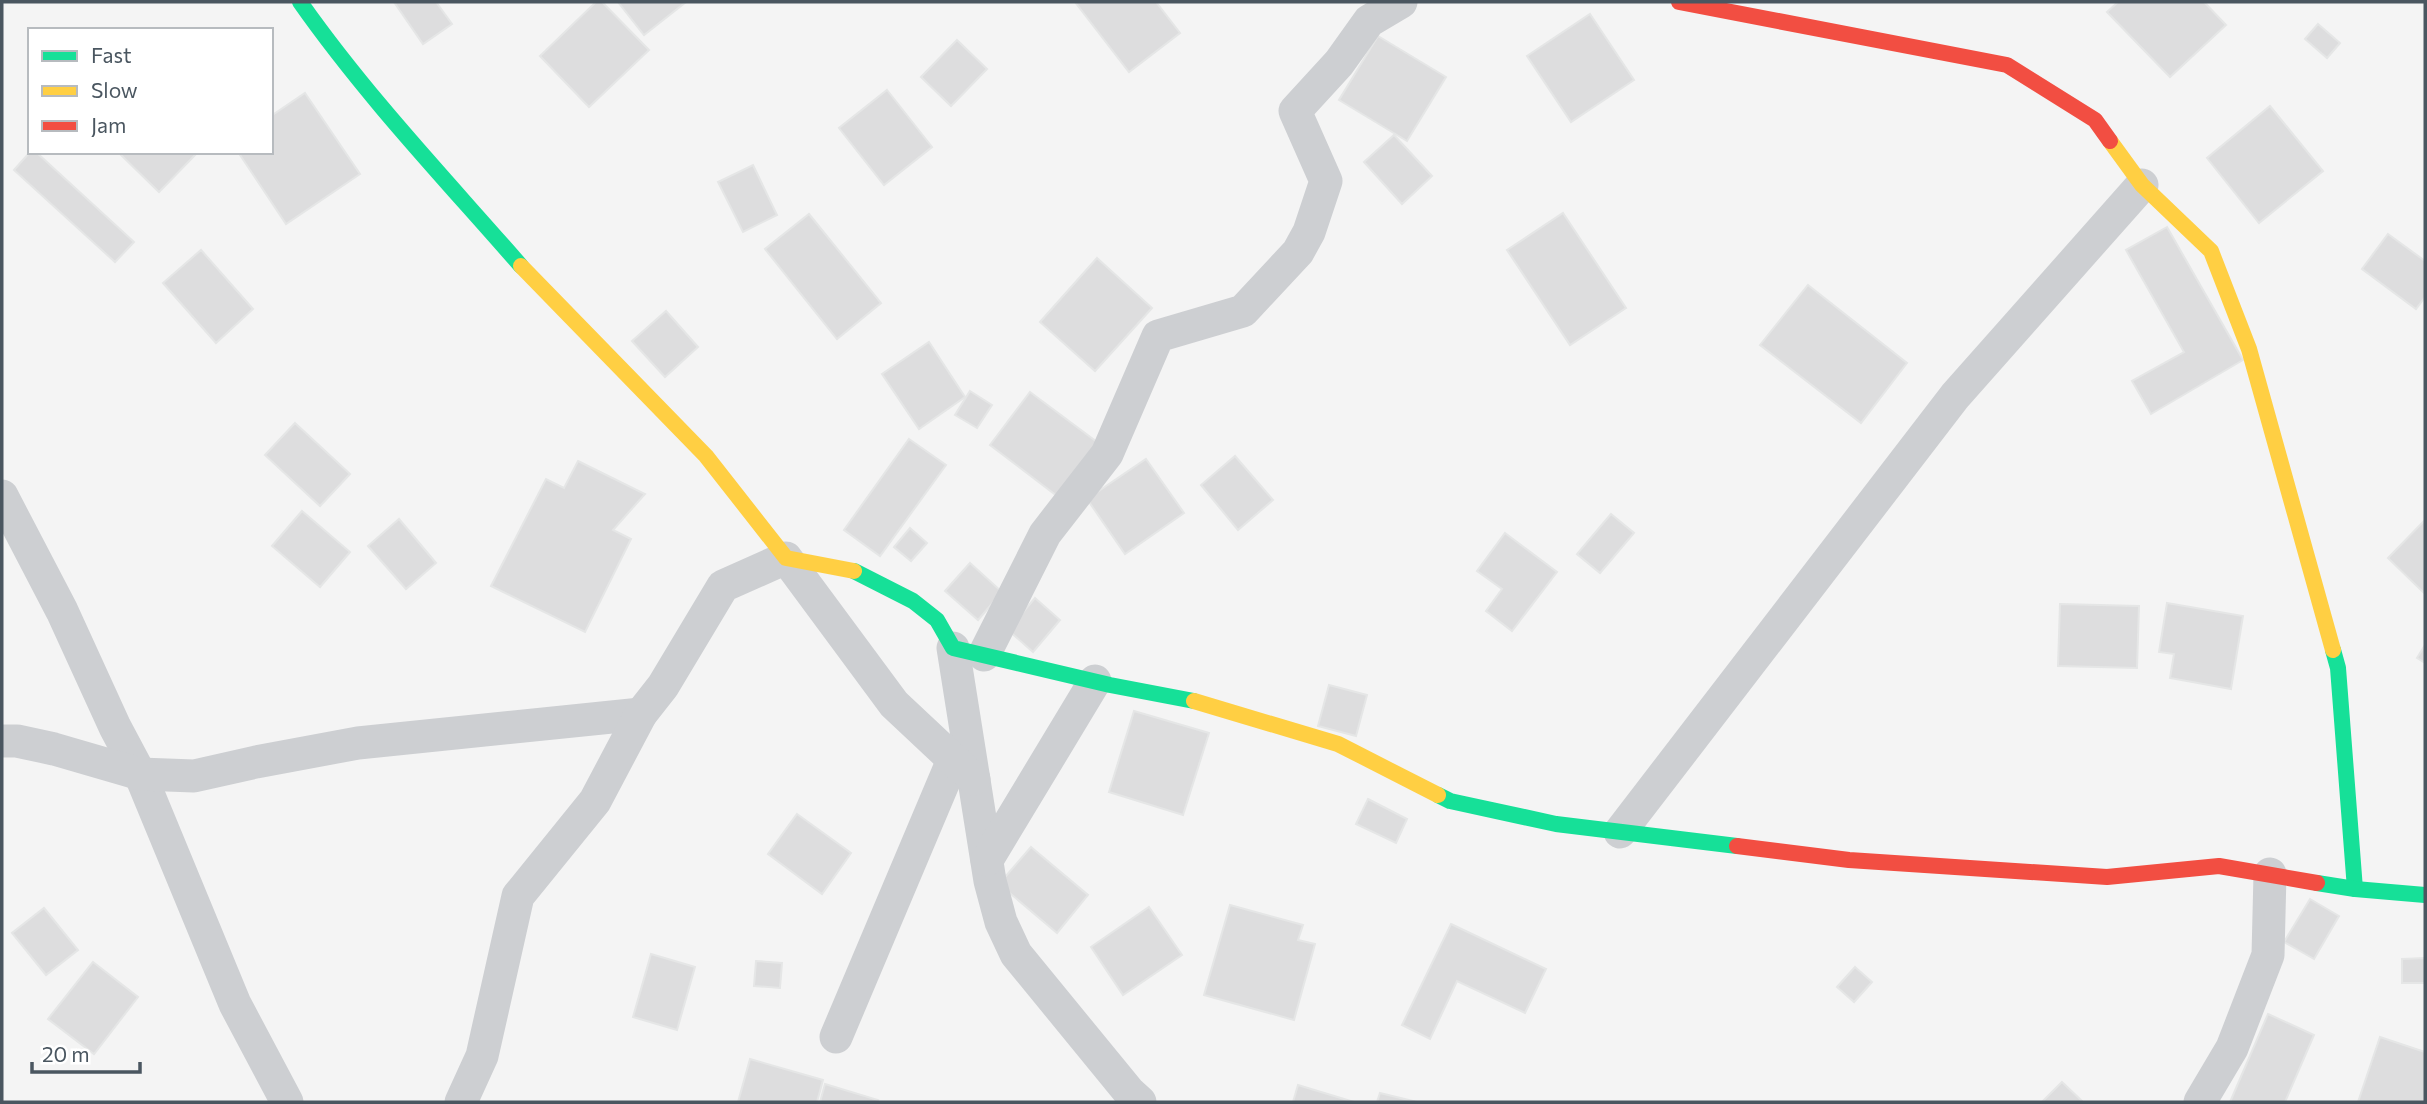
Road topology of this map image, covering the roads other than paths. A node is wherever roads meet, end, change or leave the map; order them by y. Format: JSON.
{"nodes":[{"id":1,"x":300,"y":2,"type":"edge"},
{"id":2,"x":1401,"y":2,"type":"edge"},
{"id":3,"x":1679,"y":2,"type":"edge"},
{"id":4,"x":2143,"y":185,"type":"junction"},
{"id":5,"x":2,"y":496,"type":"edge"},
{"id":6,"x":786,"y":558,"type":"junction"},
{"id":7,"x":969,"y":652,"type":"junction"},
{"id":8,"x":1095,"y":681,"type":"junction"},
{"id":9,"x":641,"y":714,"type":"junction"},
{"id":10,"x":2,"y":741,"type":"edge"},
{"id":11,"x":964,"y":769,"type":"junction"},
{"id":12,"x":140,"y":774,"type":"junction"},
{"id":13,"x":1620,"y":832,"type":"junction"},
{"id":14,"x":987,"y":860,"type":"junction"},
{"id":15,"x":2270,"y":874,"type":"junction"},
{"id":16,"x":2355,"y":888,"type":"junction"},
{"id":17,"x":2425,"y":895,"type":"edge"},
{"id":18,"x":836,"y":1037,"type":"dead end"},
{"id":19,"x":287,"y":1102,"type":"edge"},
{"id":20,"x":461,"y":1102,"type":"edge"},
{"id":21,"x":1140,"y":1102,"type":"edge"},
{"id":22,"x":2200,"y":1102,"type":"edge"}],
"edges":[{"from":1,"to":6,"type":"street"},
{"from":2,"to":7,"type":"street"},
{"from":3,"to":4,"type":"street"},
{"from":4,"to":13,"type":"street"},
{"from":4,"to":16,"type":"street"},
{"from":5,"to":12,"type":"street"},
{"from":6,"to":7,"type":"street"},
{"from":6,"to":9,"type":"street"},
{"from":6,"to":11,"type":"street"},
{"from":7,"to":8,"type":"street"},
{"from":7,"to":11,"type":"street"},
{"from":8,"to":13,"type":"street"},
{"from":8,"to":14,"type":"street"},
{"from":9,"to":12,"type":"street"},
{"from":9,"to":20,"type":"street"},
{"from":10,"to":12,"type":"street"},
{"from":11,"to":14,"type":"street"},
{"from":11,"to":18,"type":"street"},
{"from":12,"to":19,"type":"street"},
{"from":13,"to":15,"type":"street"},
{"from":14,"to":21,"type":"street"},
{"from":15,"to":16,"type":"street"},
{"from":15,"to":22,"type":"street"},
{"from":16,"to":17,"type":"street"}]}
